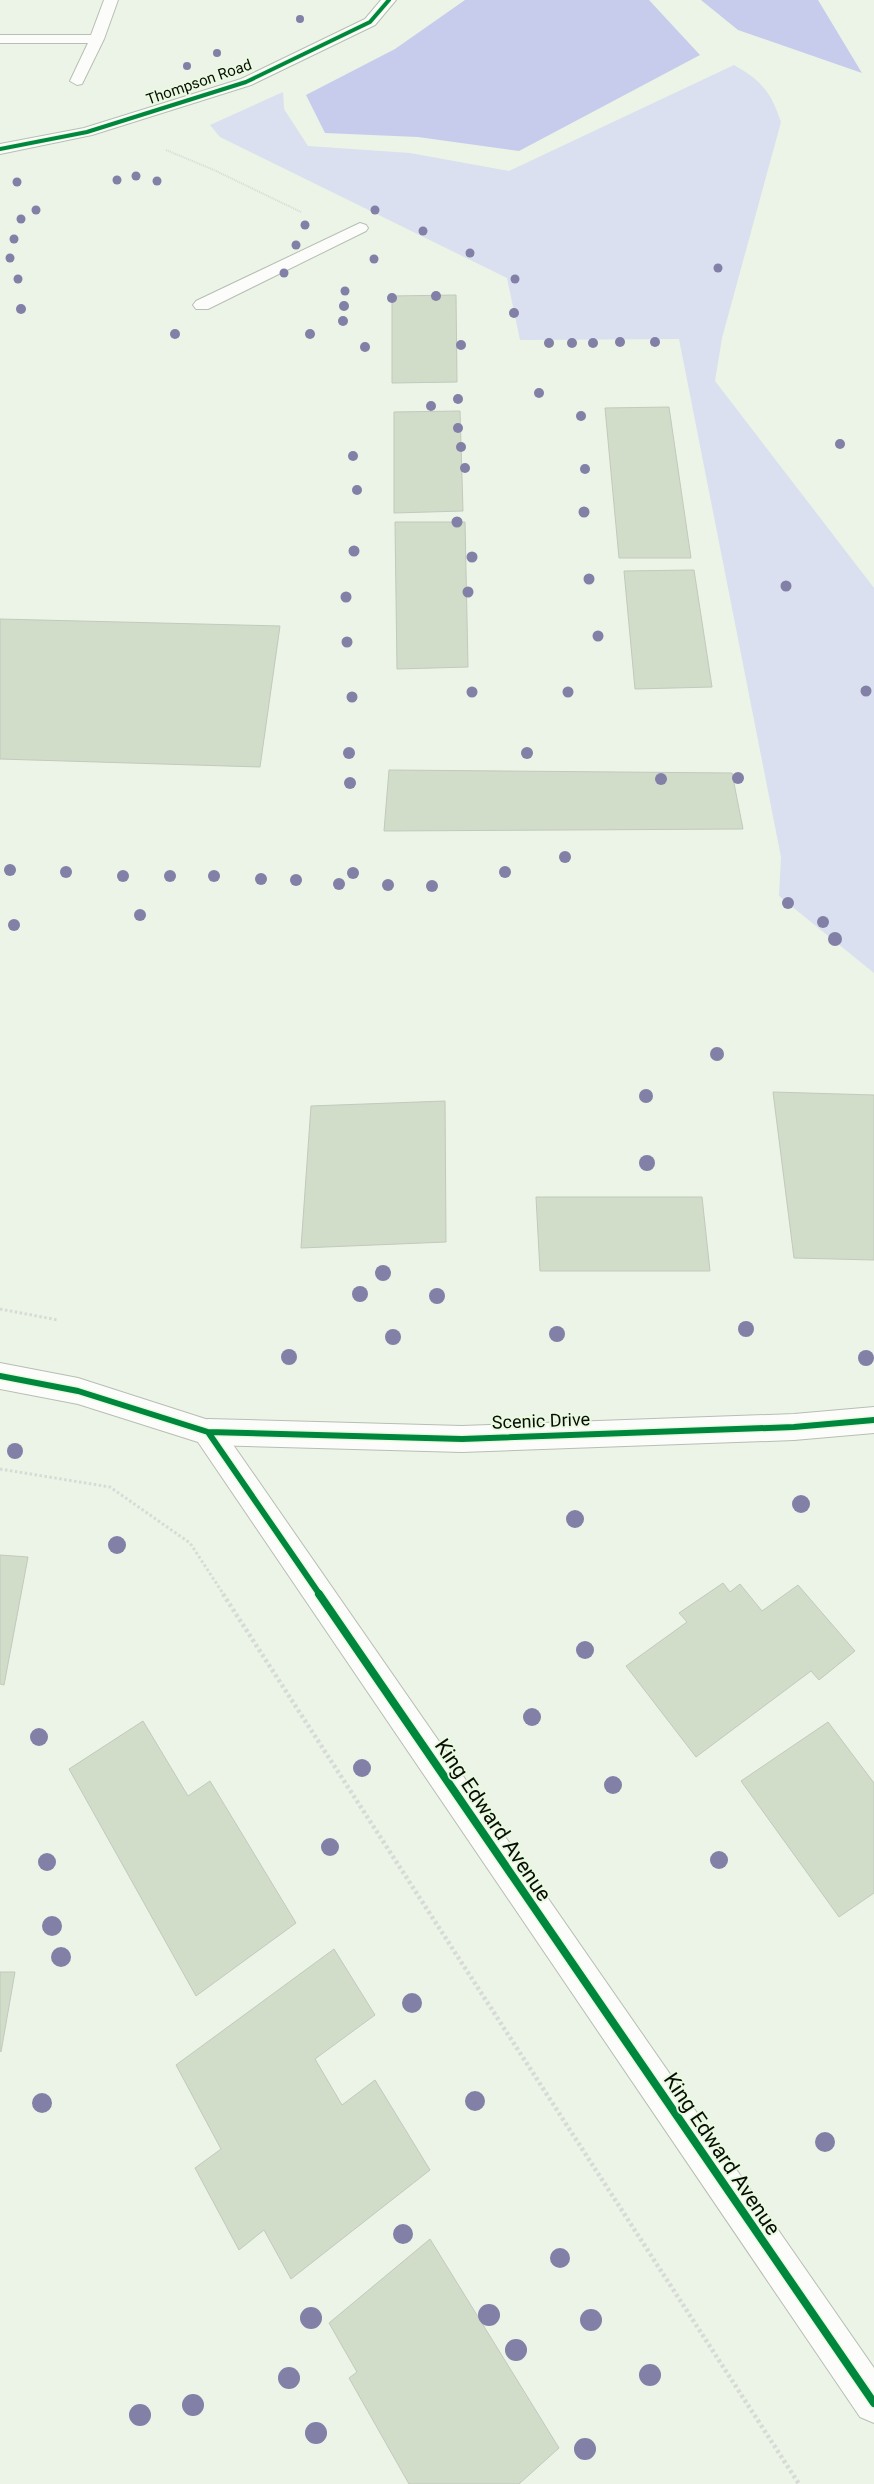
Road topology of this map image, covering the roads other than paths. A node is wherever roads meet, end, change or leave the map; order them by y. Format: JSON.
{"nodes":[{"id":1,"x":111,"y":0,"type":"edge"},
{"id":2,"x":389,"y":0,"type":"edge"},
{"id":3,"x":0,"y":39,"type":"edge"},
{"id":4,"x":97,"y":39,"type":"junction"},
{"id":5,"x":77,"y":81,"type":"dead end"},
{"id":6,"x":0,"y":149,"type":"edge"},
{"id":7,"x":354,"y":232,"type":"road end"},
{"id":8,"x":202,"y":305,"type":"dead end"},
{"id":9,"x":0,"y":1376,"type":"edge"},
{"id":10,"x":874,"y":1420,"type":"edge"},
{"id":11,"x":208,"y":1432,"type":"junction"},
{"id":12,"x":874,"y":2403,"type":"edge"}],
"edges":[{"from":1,"to":4,"type":"street"},
{"from":2,"to":6,"type":"street","name":"Thompson Road"},
{"from":3,"to":4,"type":"street"},
{"from":4,"to":5,"type":"street"},
{"from":7,"to":8,"type":"street"},
{"from":9,"to":11,"type":"street"},
{"from":10,"to":11,"type":"street","name":"Scenic Drive"},
{"from":11,"to":12,"type":"street","name":"King Edward Avenue"}]}
